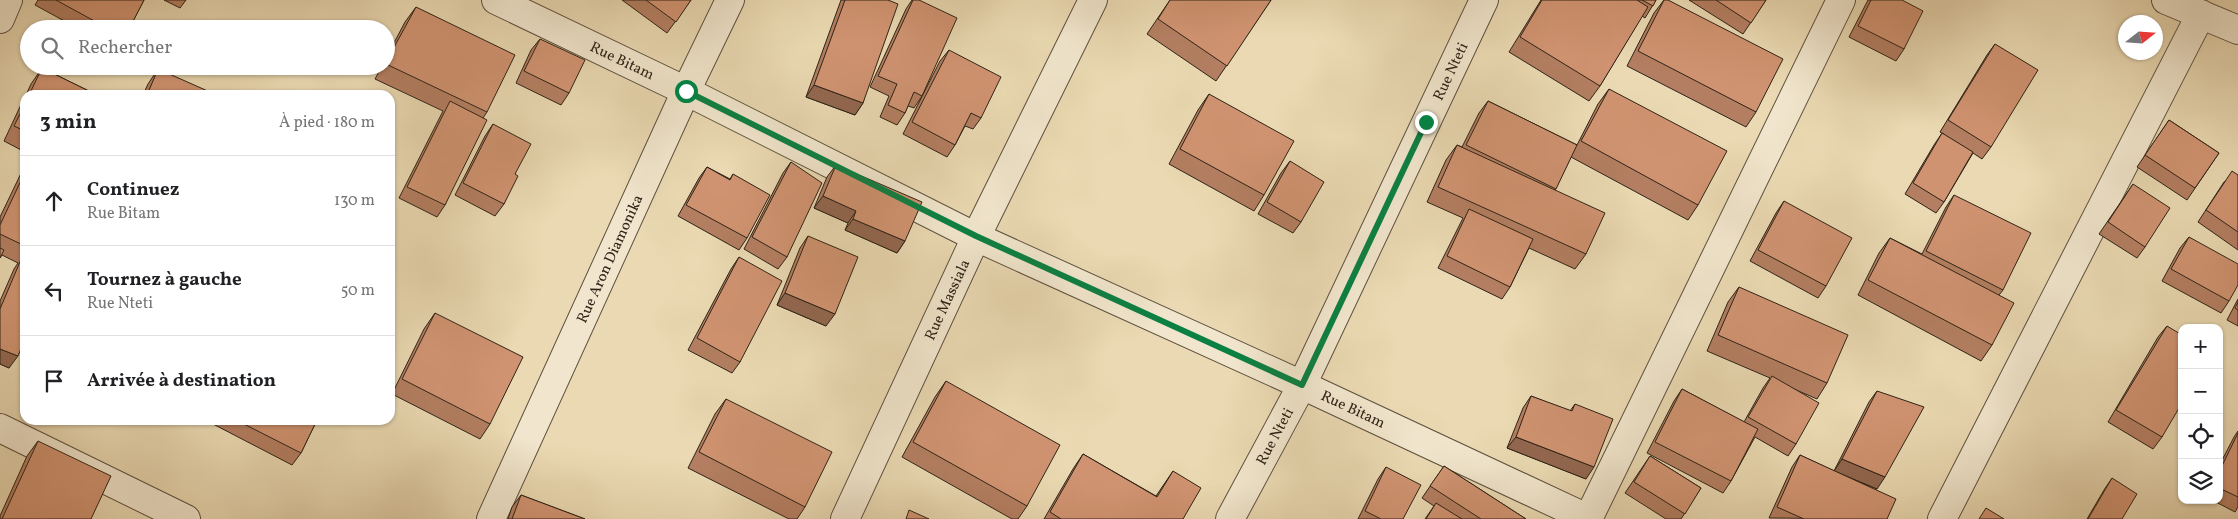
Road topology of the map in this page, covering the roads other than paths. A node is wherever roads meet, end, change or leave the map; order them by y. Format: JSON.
{"nodes":[{"id":1,"x":8,"y":0,"type":"edge"},
{"id":2,"x":496,"y":0,"type":"edge"},
{"id":3,"x":730,"y":0,"type":"edge"},
{"id":4,"x":1093,"y":0,"type":"edge"},
{"id":5,"x":1484,"y":0,"type":"edge"},
{"id":6,"x":1841,"y":0,"type":"edge"},
{"id":7,"x":2166,"y":0,"type":"edge"},
{"id":8,"x":2201,"y":14,"type":"junction"},
{"id":9,"x":0,"y":19,"type":"edge"},
{"id":10,"x":2238,"y":30,"type":"edge"},
{"id":11,"x":686,"y":91,"type":"junction"},
{"id":12,"x":976,"y":236,"type":"junction"},
{"id":13,"x":1302,"y":385,"type":"junction"},
{"id":14,"x":0,"y":428,"type":"edge"},
{"id":15,"x":186,"y":519,"type":"edge"},
{"id":16,"x":492,"y":519,"type":"edge"},
{"id":17,"x":845,"y":519,"type":"edge"},
{"id":18,"x":1230,"y":519,"type":"edge"},
{"id":19,"x":1588,"y":519,"type":"edge"},
{"id":20,"x":1942,"y":519,"type":"edge"}],
"edges":[{"from":1,"to":9,"type":"street"},
{"from":2,"to":11,"type":"street","name":"Rue Bitam"},
{"from":3,"to":11,"type":"street","name":"Rue Aron Diamonika"},
{"from":4,"to":12,"type":"street","name":"Rue Massiala"},
{"from":5,"to":13,"type":"street","name":"Rue Nteti"},
{"from":6,"to":19,"type":"street"},
{"from":7,"to":8,"type":"street"},
{"from":8,"to":10,"type":"street"},
{"from":8,"to":20,"type":"street"},
{"from":11,"to":12,"type":"street","name":"Rue Bitam"},
{"from":11,"to":16,"type":"street","name":"Rue Aron Diamonika"},
{"from":12,"to":13,"type":"street","name":"Rue Bitam"},
{"from":12,"to":17,"type":"street","name":"Rue Massiala"},
{"from":13,"to":18,"type":"street","name":"Rue Nteti"},
{"from":13,"to":19,"type":"street","name":"Rue Bitam"},
{"from":14,"to":15,"type":"street"}]}
